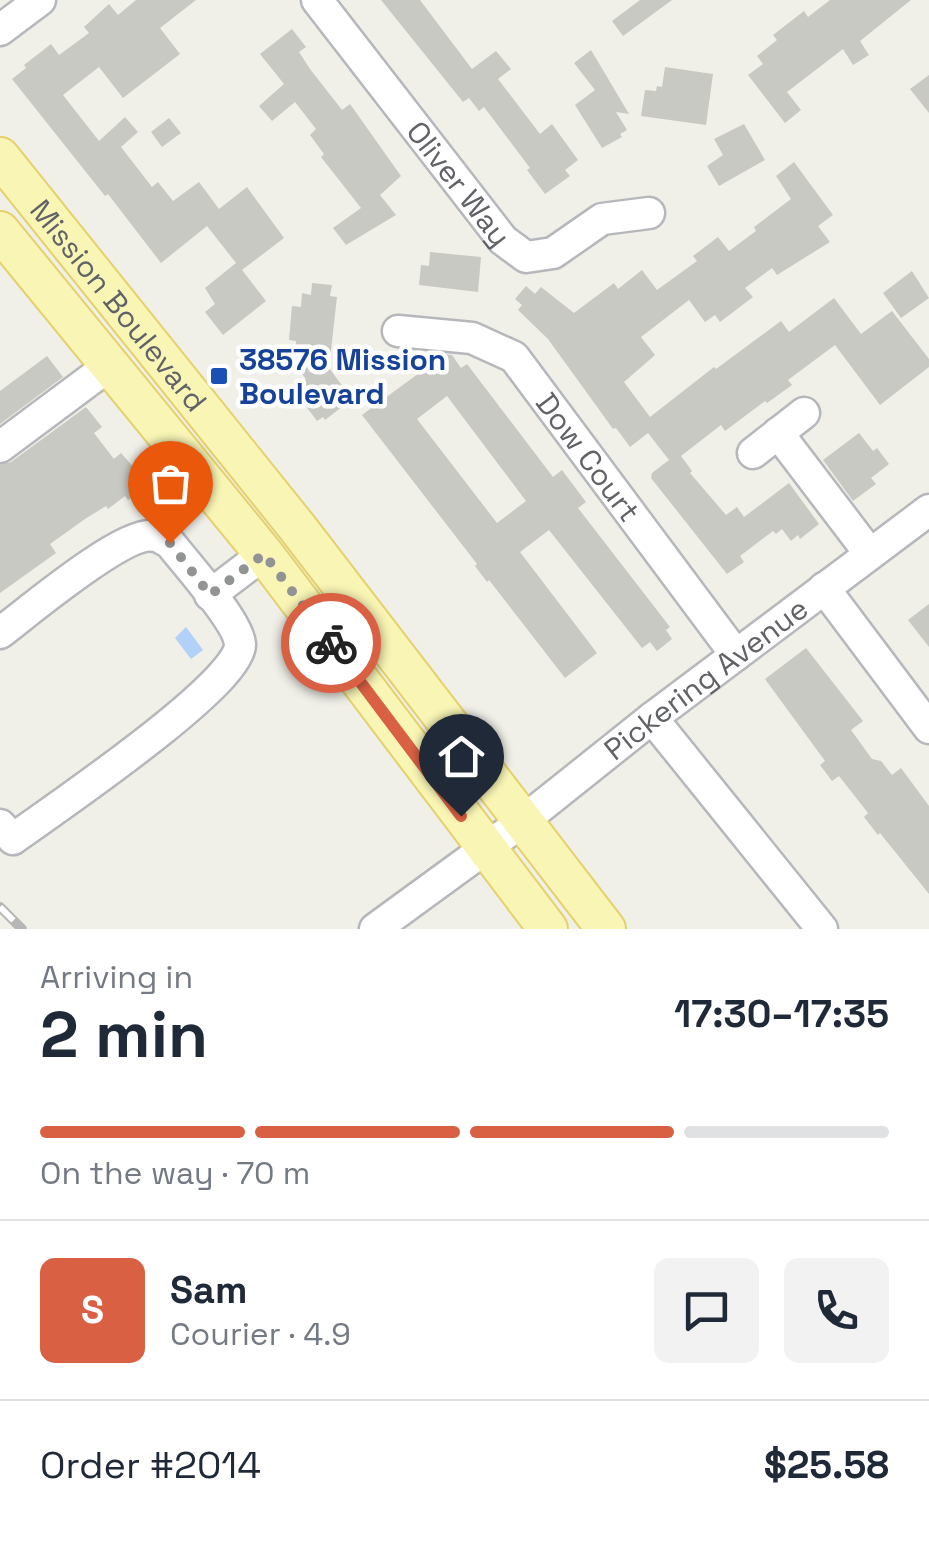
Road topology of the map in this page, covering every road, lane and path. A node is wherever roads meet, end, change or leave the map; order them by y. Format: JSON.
{"nodes":[{"id":1,"x":40,"y":0,"type":"edge"},
{"id":2,"x":317,"y":0,"type":"edge"},
{"id":3,"x":0,"y":30,"type":"edge"},
{"id":4,"x":0,"y":157,"type":"edge"},
{"id":5,"x":649,"y":213,"type":"dead end"},
{"id":6,"x":0,"y":231,"type":"edge"},
{"id":7,"x":398,"y":330,"type":"dead end"},
{"id":8,"x":110,"y":366,"type":"junction"},
{"id":9,"x":804,"y":413,"type":"dead end"},
{"id":10,"x":778,"y":434,"type":"junction"},
{"id":11,"x":0,"y":447,"type":"edge"},
{"id":12,"x":753,"y":453,"type":"dead end"},
{"id":13,"x":929,"y":510,"type":"edge"},
{"id":14,"x":264,"y":554,"type":"junction"},
{"id":15,"x":870,"y":554,"type":"junction"},
{"id":16,"x":824,"y":588,"type":"junction"},
{"id":17,"x":210,"y":595,"type":"junction"},
{"id":18,"x":0,"y":634,"type":"edge"},
{"id":19,"x":736,"y":655,"type":"junction"},
{"id":20,"x":652,"y":718,"type":"junction"},
{"id":21,"x":929,"y":728,"type":"edge"},
{"id":22,"x":523,"y":821,"type":"junction"},
{"id":23,"x":7,"y":832,"type":"edge"},
{"id":24,"x":486,"y":848,"type":"junction"},
{"id":25,"x":374,"y":929,"type":"edge"},
{"id":26,"x":548,"y":929,"type":"edge"},
{"id":27,"x":606,"y":929,"type":"edge"},
{"id":28,"x":822,"y":929,"type":"edge"}],
"edges":[{"from":1,"to":3,"type":"street"},
{"from":2,"to":5,"type":"street","name":"Oliver Way"},
{"from":4,"to":22,"type":"main road","name":"Mission Boulevard"},
{"from":6,"to":8,"type":"main road","name":"Mission Boulevard"},
{"from":7,"to":19,"type":"street","name":"Dow Court"},
{"from":8,"to":11,"type":"street"},
{"from":8,"to":14,"type":"main road","name":"Mission Boulevard"},
{"from":9,"to":10,"type":"street"},
{"from":10,"to":12,"type":"street"},
{"from":10,"to":15,"type":"street"},
{"from":13,"to":15,"type":"street","name":"Pickering Avenue"},
{"from":14,"to":17,"type":"street"},
{"from":14,"to":24,"type":"main road","name":"Mission Boulevard"},
{"from":15,"to":16,"type":"street","name":"Pickering Avenue"},
{"from":16,"to":19,"type":"street","name":"Pickering Avenue"},
{"from":16,"to":21,"type":"street"},
{"from":17,"to":18,"type":"street"},
{"from":17,"to":23,"type":"street"},
{"from":19,"to":20,"type":"street","name":"Pickering Avenue"},
{"from":20,"to":22,"type":"street","name":"Pickering Avenue"},
{"from":20,"to":28,"type":"street"},
{"from":22,"to":24,"type":"street","name":"Pickering Avenue"},
{"from":22,"to":27,"type":"main road","name":"Mission Boulevard"},
{"from":24,"to":25,"type":"street","name":"Pickering Avenue"},
{"from":24,"to":26,"type":"main road","name":"Mission Boulevard"}]}
